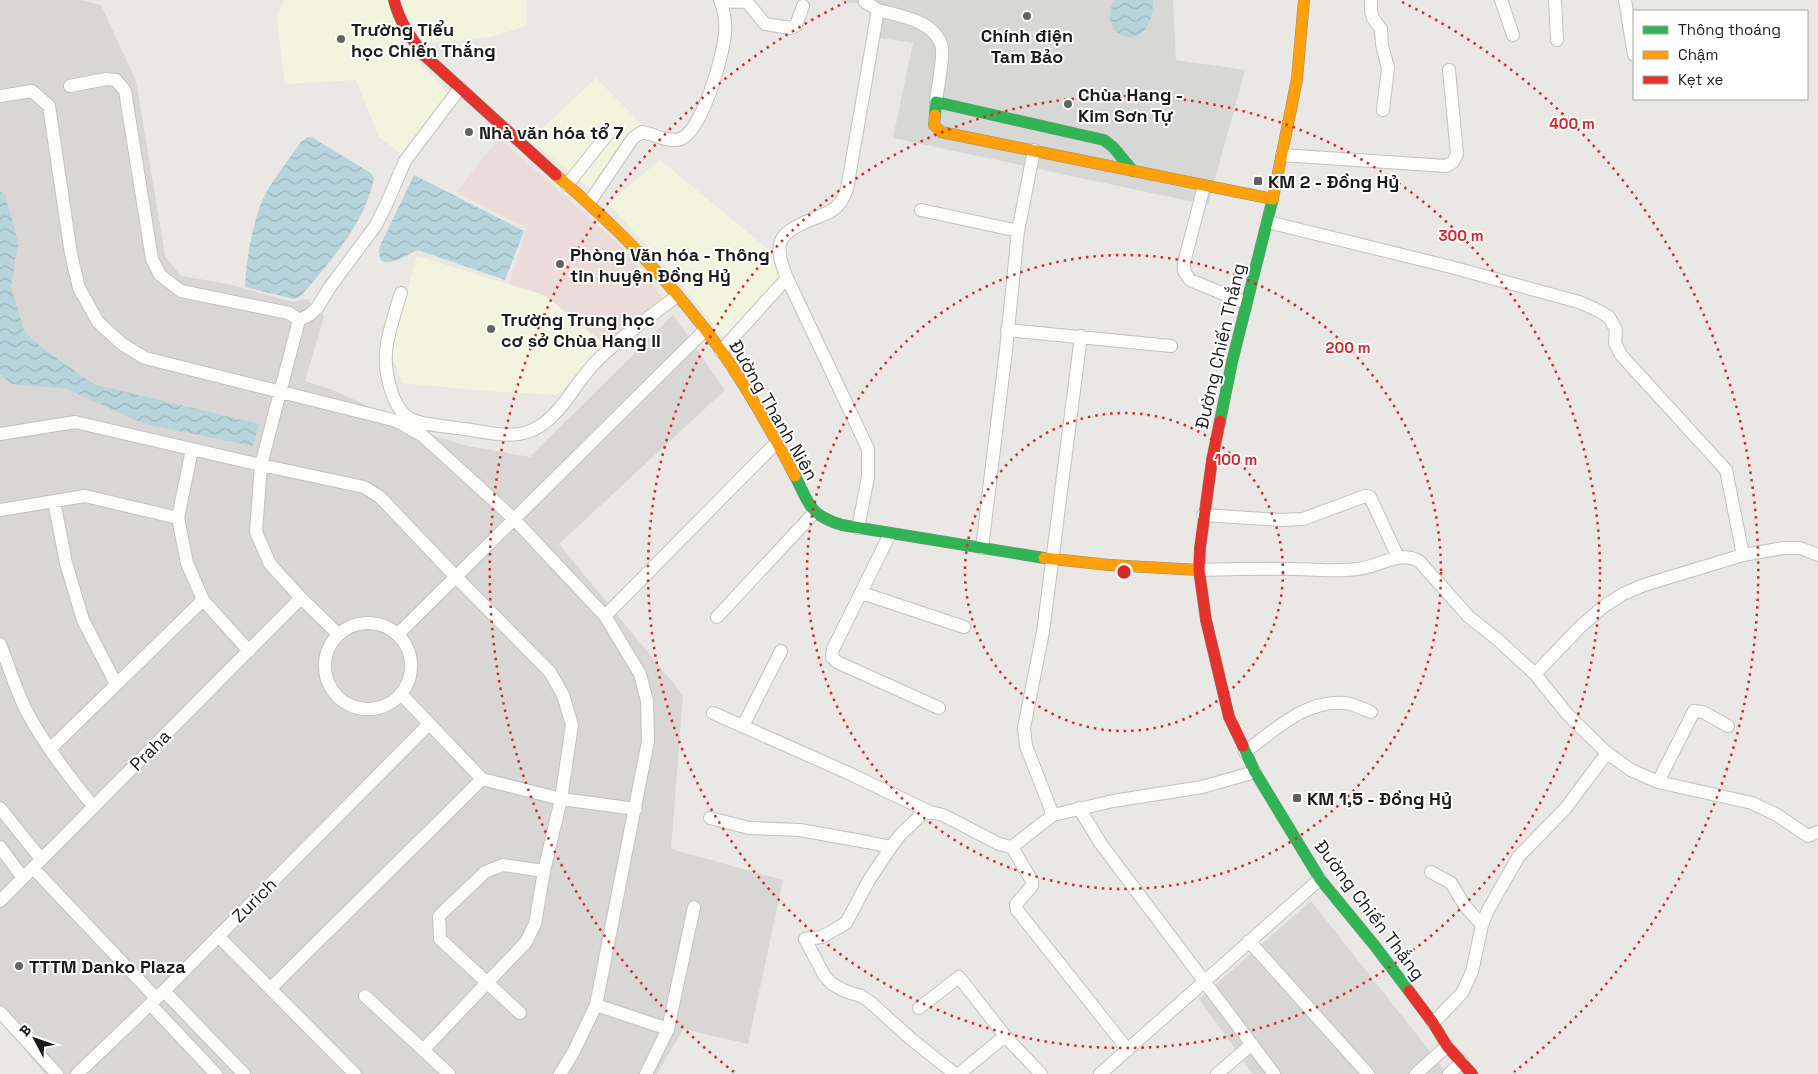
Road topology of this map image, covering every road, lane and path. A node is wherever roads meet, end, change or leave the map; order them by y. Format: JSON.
{"nodes":[{"id":1,"x":394,"y":0,"type":"edge"},
{"id":2,"x":865,"y":0,"type":"edge"},
{"id":3,"x":1304,"y":0,"type":"edge"},
{"id":4,"x":1371,"y":0,"type":"edge"},
{"id":5,"x":1501,"y":0,"type":"edge"},
{"id":6,"x":1555,"y":0,"type":"edge"},
{"id":7,"x":1625,"y":0,"type":"edge"},
{"id":8,"x":720,"y":1,"type":"edge"},
{"id":9,"x":747,"y":1,"type":"edge"},
{"id":10,"x":803,"y":6,"type":"dead end"},
{"id":11,"x":878,"y":10,"type":"junction"},
{"id":12,"x":1513,"y":36,"type":"dead end"},
{"id":13,"x":1557,"y":40,"type":"dead end"},
{"id":14,"x":1633,"y":49,"type":"edge"},
{"id":15,"x":1450,"y":70,"type":"dead end"},
{"id":16,"x":70,"y":86,"type":"dead end"},
{"id":17,"x":460,"y":88,"type":"junction"},
{"id":18,"x":0,"y":96,"type":"edge"},
{"id":19,"x":936,"y":102,"type":"junction"},
{"id":20,"x":1383,"y":110,"type":"dead end"},
{"id":21,"x":610,"y":131,"type":"dead end"},
{"id":22,"x":1034,"y":150,"type":"junction"},
{"id":23,"x":1282,"y":155,"type":"junction"},
{"id":24,"x":1133,"y":171,"type":"junction"},
{"id":25,"x":567,"y":184,"type":"junction"},
{"id":26,"x":1204,"y":186,"type":"junction"},
{"id":27,"x":1273,"y":199,"type":"junction"},
{"id":28,"x":589,"y":203,"type":"junction"},
{"id":29,"x":921,"y":210,"type":"dead end"},
{"id":30,"x":1268,"y":222,"type":"junction"},
{"id":31,"x":1018,"y":230,"type":"junction"},
{"id":32,"x":787,"y":278,"type":"junction"},
{"id":33,"x":401,"y":292,"type":"dead end"},
{"id":34,"x":677,"y":296,"type":"junction"},
{"id":35,"x":1246,"y":303,"type":"junction"},
{"id":36,"x":300,"y":320,"type":"junction"},
{"id":37,"x":704,"y":330,"type":"junction"},
{"id":38,"x":1007,"y":330,"type":"junction"},
{"id":39,"x":1081,"y":336,"type":"junction"},
{"id":40,"x":1171,"y":346,"type":"dead end"},
{"id":41,"x":721,"y":351,"type":"junction"},
{"id":42,"x":280,"y":391,"type":"junction"},
{"id":43,"x":0,"y":434,"type":"edge"},
{"id":44,"x":777,"y":442,"type":"junction"},
{"id":45,"x":192,"y":449,"type":"junction"},
{"id":46,"x":261,"y":465,"type":"junction"},
{"id":47,"x":54,"y":501,"type":"junction"},
{"id":48,"x":0,"y":510,"type":"edge"},
{"id":49,"x":814,"y":513,"type":"junction"},
{"id":50,"x":1203,"y":515,"type":"junction"},
{"id":51,"x":178,"y":518,"type":"junction"},
{"id":52,"x":514,"y":519,"type":"junction"},
{"id":53,"x":858,"y":528,"type":"junction"},
{"id":54,"x":890,"y":534,"type":"junction"},
{"id":55,"x":982,"y":548,"type":"junction"},
{"id":56,"x":1743,"y":555,"type":"junction"},
{"id":57,"x":1818,"y":555,"type":"edge"},
{"id":58,"x":1398,"y":557,"type":"junction"},
{"id":59,"x":1053,"y":559,"type":"junction"},
{"id":60,"x":1199,"y":570,"type":"junction"},
{"id":61,"x":456,"y":577,"type":"junction"},
{"id":62,"x":862,"y":592,"type":"junction"},
{"id":63,"x":301,"y":598,"type":"junction"},
{"id":64,"x":203,"y":600,"type":"junction"},
{"id":65,"x":605,"y":616,"type":"junction"},
{"id":66,"x":717,"y":618,"type":"dead end"},
{"id":67,"x":964,"y":627,"type":"dead end"},
{"id":68,"x":338,"y":634,"type":"junction"},
{"id":69,"x":398,"y":634,"type":"junction"},
{"id":70,"x":0,"y":644,"type":"edge"},
{"id":71,"x":249,"y":651,"type":"junction"},
{"id":72,"x":781,"y":651,"type":"dead end"},
{"id":73,"x":1535,"y":674,"type":"junction"},
{"id":74,"x":116,"y":684,"type":"junction"},
{"id":75,"x":401,"y":694,"type":"junction"},
{"id":76,"x":938,"y":708,"type":"dead end"},
{"id":77,"x":1371,"y":712,"type":"dead end"},
{"id":78,"x":713,"y":713,"type":"dead end"},
{"id":79,"x":429,"y":724,"type":"junction"},
{"id":80,"x":743,"y":726,"type":"junction"},
{"id":81,"x":1728,"y":726,"type":"dead end"},
{"id":82,"x":50,"y":749,"type":"junction"},
{"id":83,"x":1245,"y":752,"type":"junction"},
{"id":84,"x":1607,"y":752,"type":"junction"},
{"id":85,"x":1255,"y":772,"type":"junction"},
{"id":86,"x":482,"y":779,"type":"junction"},
{"id":87,"x":1658,"y":782,"type":"junction"},
{"id":88,"x":561,"y":799,"type":"junction"},
{"id":89,"x":94,"y":807,"type":"junction"},
{"id":90,"x":0,"y":808,"type":"edge"},
{"id":91,"x":1079,"y":808,"type":"junction"},
{"id":92,"x":636,"y":809,"type":"junction"},
{"id":93,"x":930,"y":812,"type":"junction"},
{"id":94,"x":1053,"y":814,"type":"junction"},
{"id":95,"x":710,"y":818,"type":"dead end"},
{"id":96,"x":1818,"y":832,"type":"edge"},
{"id":97,"x":0,"y":847,"type":"edge"},
{"id":98,"x":1012,"y":847,"type":"junction"},
{"id":99,"x":891,"y":848,"type":"junction"},
{"id":100,"x":37,"y":864,"type":"junction"},
{"id":101,"x":544,"y":872,"type":"junction"},
{"id":102,"x":1431,"y":872,"type":"dead end"},
{"id":103,"x":23,"y":878,"type":"junction"},
{"id":104,"x":1320,"y":880,"type":"junction"},
{"id":105,"x":0,"y":901,"type":"edge"},
{"id":106,"x":694,"y":907,"type":"dead end"},
{"id":107,"x":1482,"y":925,"type":"junction"},
{"id":108,"x":218,"y":936,"type":"junction"},
{"id":109,"x":1248,"y":941,"type":"junction"},
{"id":110,"x":1205,"y":981,"type":"junction"},
{"id":111,"x":486,"y":983,"type":"junction"},
{"id":112,"x":271,"y":988,"type":"junction"},
{"id":113,"x":365,"y":996,"type":"dead end"},
{"id":114,"x":157,"y":998,"type":"junction"},
{"id":115,"x":596,"y":1005,"type":"junction"},
{"id":116,"x":919,"y":1008,"type":"dead end"},
{"id":117,"x":0,"y":1012,"type":"edge"},
{"id":118,"x":520,"y":1014,"type":"dead end"},
{"id":119,"x":1433,"y":1023,"type":"junction"},
{"id":120,"x":668,"y":1029,"type":"junction"},
{"id":121,"x":1005,"y":1036,"type":"junction"},
{"id":122,"x":1252,"y":1044,"type":"junction"},
{"id":123,"x":1447,"y":1046,"type":"junction"},
{"id":124,"x":423,"y":1050,"type":"junction"},
{"id":125,"x":1128,"y":1050,"type":"junction"},
{"id":126,"x":1462,"y":1062,"type":"junction"},
{"id":127,"x":57,"y":1074,"type":"edge"},
{"id":128,"x":77,"y":1074,"type":"edge"},
{"id":129,"x":216,"y":1074,"type":"edge"},
{"id":130,"x":244,"y":1074,"type":"edge"},
{"id":131,"x":355,"y":1074,"type":"edge"},
{"id":132,"x":449,"y":1074,"type":"edge"},
{"id":133,"x":560,"y":1074,"type":"edge"},
{"id":134,"x":646,"y":1074,"type":"edge"},
{"id":135,"x":955,"y":1074,"type":"edge"},
{"id":136,"x":959,"y":1074,"type":"edge"},
{"id":137,"x":1041,"y":1074,"type":"edge"},
{"id":138,"x":1100,"y":1074,"type":"edge"},
{"id":139,"x":1217,"y":1074,"type":"edge"},
{"id":140,"x":1274,"y":1074,"type":"edge"},
{"id":141,"x":1368,"y":1074,"type":"edge"},
{"id":142,"x":1416,"y":1074,"type":"edge"},
{"id":143,"x":1449,"y":1074,"type":"edge"},
{"id":144,"x":1472,"y":1074,"type":"edge"}],
"edges":[{"from":1,"to":17,"type":"street","name":"Đường Thanh Niên"},
{"from":2,"to":11,"type":"street"},
{"from":3,"to":23,"type":"street","name":"Đường Chiến Thắng"},
{"from":4,"to":20,"type":"street"},
{"from":5,"to":12,"type":"street"},
{"from":6,"to":13,"type":"street"},
{"from":7,"to":14,"type":"street"},
{"from":8,"to":9,"type":"street"},
{"from":8,"to":28,"type":"street"},
{"from":9,"to":10,"type":"street"},
{"from":11,"to":19,"type":"street"},
{"from":11,"to":32,"type":"street"},
{"from":15,"to":23,"type":"street"},
{"from":16,"to":36,"type":"street"},
{"from":17,"to":25,"type":"street","name":"Đường Thanh Niên"},
{"from":17,"to":36,"type":"street"},
{"from":18,"to":42,"type":"street"},
{"from":19,"to":22,"type":"street"},
{"from":19,"to":24,"type":"street"},
{"from":21,"to":25,"type":"street"},
{"from":22,"to":24,"type":"street"},
{"from":22,"to":31,"type":"street"},
{"from":23,"to":27,"type":"street","name":"Đường Chiến Thắng"},
{"from":24,"to":26,"type":"street"},
{"from":25,"to":28,"type":"street","name":"Đường Thanh Niên"},
{"from":26,"to":27,"type":"street"},
{"from":26,"to":35,"type":"street"},
{"from":27,"to":30,"type":"street","name":"Đường Chiến Thắng"},
{"from":28,"to":34,"type":"street","name":"Đường Thanh Niên"},
{"from":29,"to":31,"type":"street"},
{"from":30,"to":35,"type":"street","name":"Đường Chiến Thắng"},
{"from":30,"to":56,"type":"street"},
{"from":31,"to":38,"type":"street"},
{"from":32,"to":41,"type":"street"},
{"from":32,"to":53,"type":"street"},
{"from":33,"to":34,"type":"street"},
{"from":34,"to":37,"type":"street","name":"Đường Thanh Niên"},
{"from":35,"to":50,"type":"street","name":"Đường Chiến Thắng"},
{"from":36,"to":42,"type":"street"},
{"from":37,"to":41,"type":"street","name":"Đường Thanh Niên"},
{"from":37,"to":52,"type":"street"},
{"from":38,"to":39,"type":"street"},
{"from":38,"to":55,"type":"street"},
{"from":39,"to":40,"type":"street"},
{"from":39,"to":59,"type":"street"},
{"from":41,"to":44,"type":"street","name":"Đường Thanh Niên"},
{"from":42,"to":46,"type":"street"},
{"from":42,"to":52,"type":"street"},
{"from":43,"to":45,"type":"street"},
{"from":44,"to":49,"type":"street","name":"Đường Thanh Niên"},
{"from":44,"to":65,"type":"street"},
{"from":45,"to":46,"type":"street"},
{"from":45,"to":51,"type":"street"},
{"from":46,"to":61,"type":"street"},
{"from":46,"to":63,"type":"street"},
{"from":47,"to":48,"type":"street"},
{"from":47,"to":51,"type":"street"},
{"from":47,"to":74,"type":"street"},
{"from":49,"to":53,"type":"street"},
{"from":49,"to":66,"type":"street"},
{"from":50,"to":58,"type":"street"},
{"from":50,"to":60,"type":"street","name":"Đường Chiến Thắng"},
{"from":51,"to":64,"type":"street"},
{"from":52,"to":61,"type":"street"},
{"from":52,"to":65,"type":"street"},
{"from":53,"to":54,"type":"street"},
{"from":54,"to":55,"type":"street"},
{"from":54,"to":62,"type":"street"},
{"from":55,"to":59,"type":"street"},
{"from":56,"to":57,"type":"street"},
{"from":56,"to":73,"type":"street"},
{"from":58,"to":60,"type":"street"},
{"from":58,"to":73,"type":"street"},
{"from":59,"to":60,"type":"street"},
{"from":59,"to":94,"type":"street"},
{"from":60,"to":83,"type":"street","name":"Đường Chiến Thắng"},
{"from":61,"to":69,"type":"street"},
{"from":61,"to":88,"type":"street"},
{"from":62,"to":67,"type":"street"},
{"from":62,"to":76,"type":"street"},
{"from":63,"to":68,"type":"street"},
{"from":63,"to":71,"type":"street","name":"Praha"},
{"from":64,"to":71,"type":"street"},
{"from":64,"to":74,"type":"street"},
{"from":65,"to":92,"type":"street"},
{"from":68,"to":69,"type":"street"},
{"from":68,"to":75,"type":"street"},
{"from":69,"to":75,"type":"street"},
{"from":70,"to":82,"type":"street"},
{"from":71,"to":89,"type":"street","name":"Praha"},
{"from":72,"to":80,"type":"street"},
{"from":73,"to":84,"type":"street"},
{"from":74,"to":82,"type":"street"},
{"from":75,"to":79,"type":"street"},
{"from":77,"to":83,"type":"street"},
{"from":78,"to":80,"type":"street"},
{"from":79,"to":86,"type":"street"},
{"from":79,"to":108,"type":"street","name":"Zurich"},
{"from":80,"to":93,"type":"street"},
{"from":81,"to":87,"type":"street"},
{"from":82,"to":89,"type":"street"},
{"from":83,"to":85,"type":"street","name":"Đường Chiến Thắng"},
{"from":84,"to":87,"type":"street"},
{"from":84,"to":107,"type":"street"},
{"from":85,"to":91,"type":"street"},
{"from":85,"to":104,"type":"street","name":"Đường Chiến Thắng"},
{"from":86,"to":88,"type":"street"},
{"from":86,"to":112,"type":"street"},
{"from":87,"to":96,"type":"street"},
{"from":88,"to":92,"type":"street"},
{"from":88,"to":101,"type":"street"},
{"from":89,"to":100,"type":"street","name":"Praha"},
{"from":90,"to":100,"type":"street"},
{"from":91,"to":94,"type":"street"},
{"from":91,"to":110,"type":"street"},
{"from":92,"to":115,"type":"street"},
{"from":93,"to":98,"type":"street"},
{"from":93,"to":99,"type":"street"},
{"from":94,"to":98,"type":"street"},
{"from":95,"to":99,"type":"street"},
{"from":97,"to":103,"type":"street"},
{"from":98,"to":125,"type":"street"},
{"from":99,"to":135,"type":"street"},
{"from":100,"to":103,"type":"street","name":"Praha"},
{"from":100,"to":114,"type":"street"},
{"from":101,"to":111,"type":"street"},
{"from":101,"to":111,"type":"street"},
{"from":102,"to":107,"type":"street"},
{"from":103,"to":105,"type":"street","name":"Praha"},
{"from":104,"to":109,"type":"street"},
{"from":104,"to":119,"type":"street","name":"Đường Chiến Thắng"},
{"from":106,"to":120,"type":"street"},
{"from":107,"to":119,"type":"street"},
{"from":108,"to":112,"type":"street"},
{"from":108,"to":114,"type":"street","name":"Zurich"},
{"from":109,"to":110,"type":"street"},
{"from":109,"to":141,"type":"street"},
{"from":110,"to":122,"type":"street"},
{"from":110,"to":125,"type":"street"},
{"from":111,"to":118,"type":"street"},
{"from":111,"to":124,"type":"street"},
{"from":112,"to":131,"type":"street"},
{"from":113,"to":124,"type":"street"},
{"from":114,"to":128,"type":"street","name":"Zurich"},
{"from":114,"to":129,"type":"street"},
{"from":114,"to":130,"type":"street"},
{"from":115,"to":120,"type":"street"},
{"from":115,"to":133,"type":"street"},
{"from":116,"to":121,"type":"street"},
{"from":117,"to":127,"type":"street"},
{"from":119,"to":123,"type":"street","name":"Đường Chiến Thắng"},
{"from":120,"to":134,"type":"street"},
{"from":121,"to":136,"type":"street"},
{"from":121,"to":137,"type":"street"},
{"from":122,"to":139,"type":"street"},
{"from":122,"to":140,"type":"street"},
{"from":123,"to":126,"type":"street","name":"Đường Chiến Thắng"},
{"from":123,"to":142,"type":"street"},
{"from":124,"to":132,"type":"street"},
{"from":125,"to":138,"type":"street"},
{"from":126,"to":143,"type":"street"},
{"from":126,"to":144,"type":"street","name":"Đường Chiến Thắng"}]}
